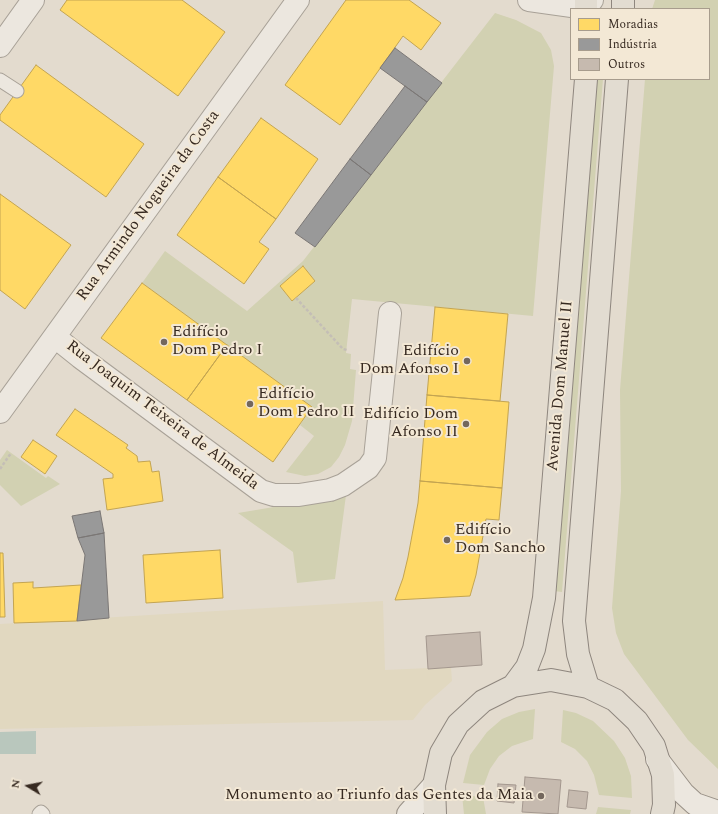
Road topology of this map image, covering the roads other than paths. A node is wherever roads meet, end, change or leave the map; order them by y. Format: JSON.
{"nodes":[{"id":1,"x":33,"y":0,"type":"edge"},
{"id":2,"x":298,"y":0,"type":"edge"},
{"id":3,"x":529,"y":0,"type":"edge"},
{"id":4,"x":587,"y":4,"type":"edge"},
{"id":5,"x":0,"y":46,"type":"edge"},
{"id":6,"x":0,"y":80,"type":"edge"},
{"id":7,"x":586,"y":80,"type":"edge"},
{"id":8,"x":617,"y":80,"type":"edge"},
{"id":9,"x":17,"y":91,"type":"dead end"},
{"id":10,"x":390,"y":312,"type":"dead end"},
{"id":11,"x":55,"y":336,"type":"junction"},
{"id":12,"x":0,"y":412,"type":"edge"},
{"id":13,"x":513,"y":686,"type":"junction"},
{"id":14,"x":588,"y":687,"type":"junction"},
{"id":15,"x":657,"y":759,"type":"junction"},
{"id":16,"x":434,"y":785,"type":"junction"},
{"id":17,"x":38,"y":814,"type":"edge"},
{"id":18,"x":43,"y":814,"type":"edge"},
{"id":19,"x":408,"y":814,"type":"edge"},
{"id":20,"x":436,"y":814,"type":"edge"},
{"id":21,"x":662,"y":814,"type":"edge"},
{"id":22,"x":712,"y":814,"type":"edge"}],
"edges":[{"from":1,"to":5,"type":"street"},
{"from":2,"to":11,"type":"street","name":"Rua Armindo Nogueira da Costa"},
{"from":3,"to":4,"type":"street"},
{"from":6,"to":9,"type":"lane"},
{"from":7,"to":13,"type":"main road","name":"Avenida Dom Manuel II"},
{"from":8,"to":14,"type":"main road","name":"Avenida Dom Manuel II"},
{"from":10,"to":11,"type":"street","name":"Rua Joaquim Teixeira de Almeida"},
{"from":11,"to":12,"type":"street","name":"Rua Armindo Nogueira da Costa"},
{"from":13,"to":14,"type":"main road"},
{"from":13,"to":16,"type":"main road"},
{"from":14,"to":15,"type":"main road"},
{"from":15,"to":21,"type":"main road"},
{"from":15,"to":22,"type":"street"},
{"from":16,"to":19,"type":"street"},
{"from":16,"to":20,"type":"main road"},
{"from":17,"to":18,"type":"lane"}]}
